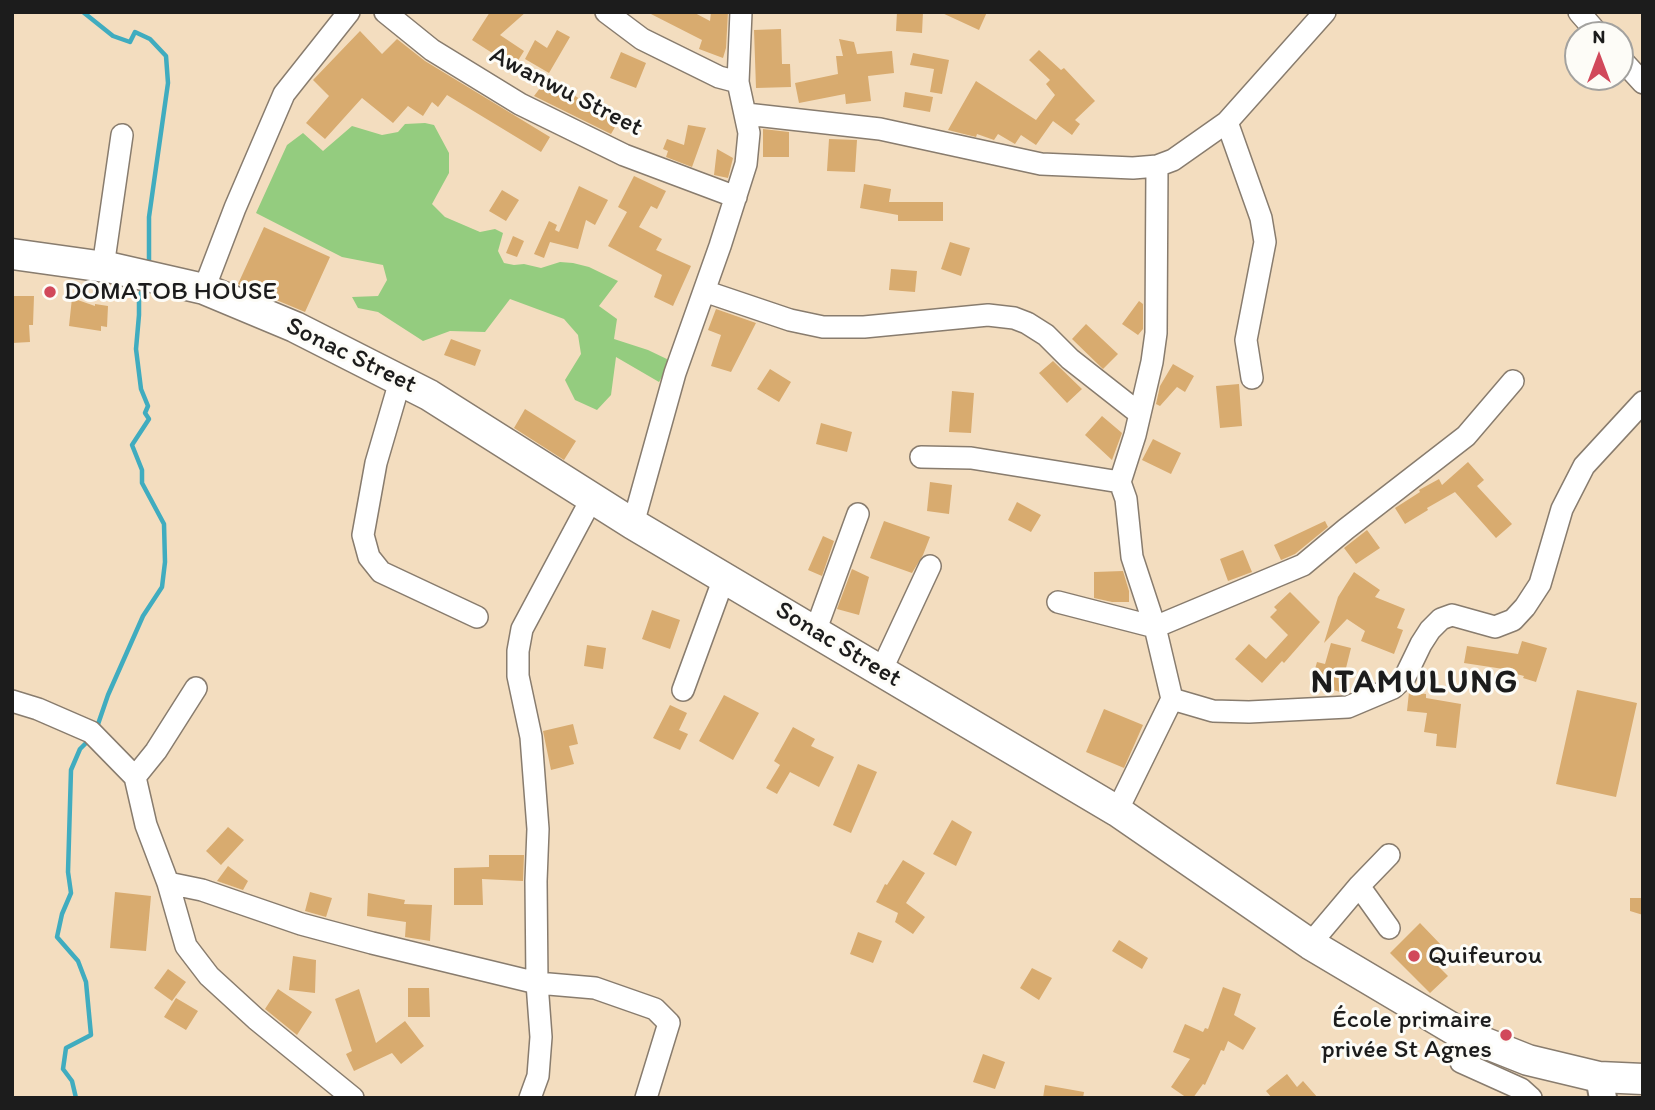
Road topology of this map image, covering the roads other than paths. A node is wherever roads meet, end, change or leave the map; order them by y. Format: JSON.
{"nodes":[{"id":1,"x":349,"y":12,"type":"edge"},
{"id":2,"x":384,"y":12,"type":"edge"},
{"id":3,"x":606,"y":12,"type":"edge"},
{"id":4,"x":741,"y":12,"type":"edge"},
{"id":5,"x":1325,"y":12,"type":"edge"},
{"id":6,"x":738,"y":82,"type":"junction"},
{"id":7,"x":746,"y":114,"type":"junction"},
{"id":8,"x":1227,"y":122,"type":"junction"},
{"id":9,"x":122,"y":135,"type":"dead end"},
{"id":10,"x":1157,"y":166,"type":"junction"},
{"id":11,"x":736,"y":197,"type":"junction"},
{"id":12,"x":12,"y":254,"type":"edge"},
{"id":13,"x":108,"y":267,"type":"junction"},
{"id":14,"x":204,"y":289,"type":"junction"},
{"id":15,"x":704,"y":291,"type":"junction"},
{"id":16,"x":1252,"y":378,"type":"dead end"},
{"id":17,"x":400,"y":380,"type":"junction"},
{"id":18,"x":1513,"y":382,"type":"dead end"},
{"id":19,"x":1643,"y":402,"type":"edge"},
{"id":20,"x":1140,"y":414,"type":"junction"},
{"id":21,"x":921,"y":457,"type":"dead end"},
{"id":22,"x":1119,"y":482,"type":"junction"},
{"id":23,"x":593,"y":498,"type":"junction"},
{"id":24,"x":858,"y":514,"type":"dead end"},
{"id":25,"x":633,"y":524,"type":"junction"},
{"id":26,"x":930,"y":566,"type":"dead end"},
{"id":27,"x":724,"y":578,"type":"junction"},
{"id":28,"x":1058,"y":602,"type":"dead end"},
{"id":29,"x":477,"y":617,"type":"dead end"},
{"id":30,"x":1155,"y":627,"type":"junction"},
{"id":31,"x":815,"y":632,"type":"junction"},
{"id":32,"x":881,"y":671,"type":"junction"},
{"id":33,"x":196,"y":688,"type":"dead end"},
{"id":34,"x":683,"y":690,"type":"dead end"},
{"id":35,"x":1172,"y":699,"type":"junction"},
{"id":36,"x":12,"y":701,"type":"edge"},
{"id":37,"x":135,"y":776,"type":"junction"},
{"id":38,"x":1117,"y":811,"type":"junction"},
{"id":39,"x":1389,"y":855,"type":"dead end"},
{"id":40,"x":168,"y":883,"type":"junction"},
{"id":41,"x":1359,"y":886,"type":"junction"},
{"id":42,"x":1389,"y":928,"type":"dead end"},
{"id":43,"x":1310,"y":944,"type":"junction"},
{"id":44,"x":537,"y":983,"type":"junction"},
{"id":45,"x":1460,"y":1033,"type":"junction"},
{"id":46,"x":1643,"y":1079,"type":"edge"},
{"id":47,"x":1643,"y":1086,"type":"edge"},
{"id":48,"x":1601,"y":1087,"type":"edge"},
{"id":49,"x":353,"y":1098,"type":"edge"},
{"id":50,"x":530,"y":1098,"type":"edge"},
{"id":51,"x":646,"y":1098,"type":"edge"},
{"id":52,"x":1531,"y":1098,"type":"edge"},
{"id":53,"x":1636,"y":1098,"type":"edge"}],
"edges":[{"from":1,"to":14,"type":"street"},
{"from":2,"to":11,"type":"street","name":"Awanwu Street"},
{"from":3,"to":6,"type":"street"},
{"from":4,"to":6,"type":"street"},
{"from":5,"to":8,"type":"street"},
{"from":6,"to":7,"type":"street"},
{"from":7,"to":10,"type":"street"},
{"from":7,"to":11,"type":"street"},
{"from":8,"to":10,"type":"street"},
{"from":8,"to":16,"type":"street"},
{"from":9,"to":13,"type":"street"},
{"from":10,"to":20,"type":"street"},
{"from":11,"to":15,"type":"street"},
{"from":12,"to":13,"type":"highway","name":"Sonac Street"},
{"from":13,"to":14,"type":"highway","name":"Sonac Street"},
{"from":14,"to":17,"type":"highway","name":"Sonac Street"},
{"from":15,"to":20,"type":"street"},
{"from":15,"to":25,"type":"street"},
{"from":17,"to":23,"type":"highway","name":"Sonac Street"},
{"from":17,"to":29,"type":"street"},
{"from":18,"to":30,"type":"street"},
{"from":19,"to":35,"type":"street"},
{"from":20,"to":22,"type":"street"},
{"from":21,"to":22,"type":"street"},
{"from":22,"to":30,"type":"street"},
{"from":23,"to":25,"type":"highway","name":"Sonac Street"},
{"from":23,"to":44,"type":"street"},
{"from":24,"to":31,"type":"street"},
{"from":25,"to":27,"type":"highway","name":"Sonac Street"},
{"from":26,"to":32,"type":"street"},
{"from":27,"to":31,"type":"highway","name":"Sonac Street"},
{"from":27,"to":34,"type":"street"},
{"from":28,"to":30,"type":"street"},
{"from":30,"to":35,"type":"street"},
{"from":31,"to":32,"type":"highway","name":"Sonac Street"},
{"from":32,"to":38,"type":"highway","name":"Sonac Street"},
{"from":33,"to":37,"type":"street"},
{"from":35,"to":38,"type":"street"},
{"from":36,"to":37,"type":"street"},
{"from":37,"to":40,"type":"street"},
{"from":38,"to":43,"type":"highway","name":"Sonac Street"},
{"from":39,"to":41,"type":"street"},
{"from":40,"to":44,"type":"street"},
{"from":40,"to":49,"type":"street"},
{"from":41,"to":42,"type":"street"},
{"from":41,"to":43,"type":"street"},
{"from":43,"to":45,"type":"highway","name":"Sonac Street"},
{"from":44,"to":50,"type":"street"},
{"from":44,"to":51,"type":"street"},
{"from":45,"to":48,"type":"highway","name":"Sonac Street"},
{"from":45,"to":52,"type":"street"},
{"from":46,"to":48,"type":"highway","name":"Sonac Street"},
{"from":47,"to":53,"type":"main road"}]}
